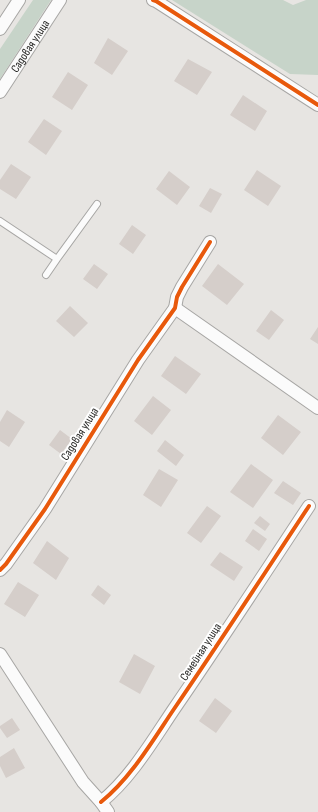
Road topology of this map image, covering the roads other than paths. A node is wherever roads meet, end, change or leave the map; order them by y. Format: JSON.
{"nodes":[{"id":1,"x":19,"y":0,"type":"edge"},
{"id":2,"x":60,"y":0,"type":"edge"},
{"id":3,"x":153,"y":0,"type":"edge"},
{"id":4,"x":0,"y":29,"type":"edge"},
{"id":5,"x":0,"y":92,"type":"edge"},
{"id":6,"x":318,"y":105,"type":"edge"},
{"id":7,"x":97,"y":204,"type":"dead end"},
{"id":8,"x":0,"y":222,"type":"edge"},
{"id":9,"x":210,"y":242,"type":"dead end"},
{"id":10,"x":57,"y":259,"type":"junction"},
{"id":11,"x":46,"y":275,"type":"dead end"},
{"id":12,"x":176,"y":308,"type":"junction"},
{"id":13,"x":318,"y":408,"type":"edge"},
{"id":14,"x":309,"y":506,"type":"dead end"},
{"id":15,"x":0,"y":570,"type":"edge"},
{"id":16,"x":0,"y":654,"type":"edge"},
{"id":17,"x":101,"y":802,"type":"junction"},
{"id":18,"x":108,"y":812,"type":"edge"}],
"edges":[{"from":1,"to":4,"type":"street"},
{"from":2,"to":5,"type":"street","name":"Садовая улица"},
{"from":3,"to":6,"type":"street"},
{"from":7,"to":10,"type":"lane"},
{"from":8,"to":10,"type":"lane"},
{"from":9,"to":12,"type":"street"},
{"from":10,"to":11,"type":"lane"},
{"from":12,"to":13,"type":"street"},
{"from":12,"to":15,"type":"street","name":"Садовая улица"},
{"from":14,"to":17,"type":"street","name":"Семейная улица"},
{"from":16,"to":17,"type":"street"},
{"from":17,"to":18,"type":"street"}]}
